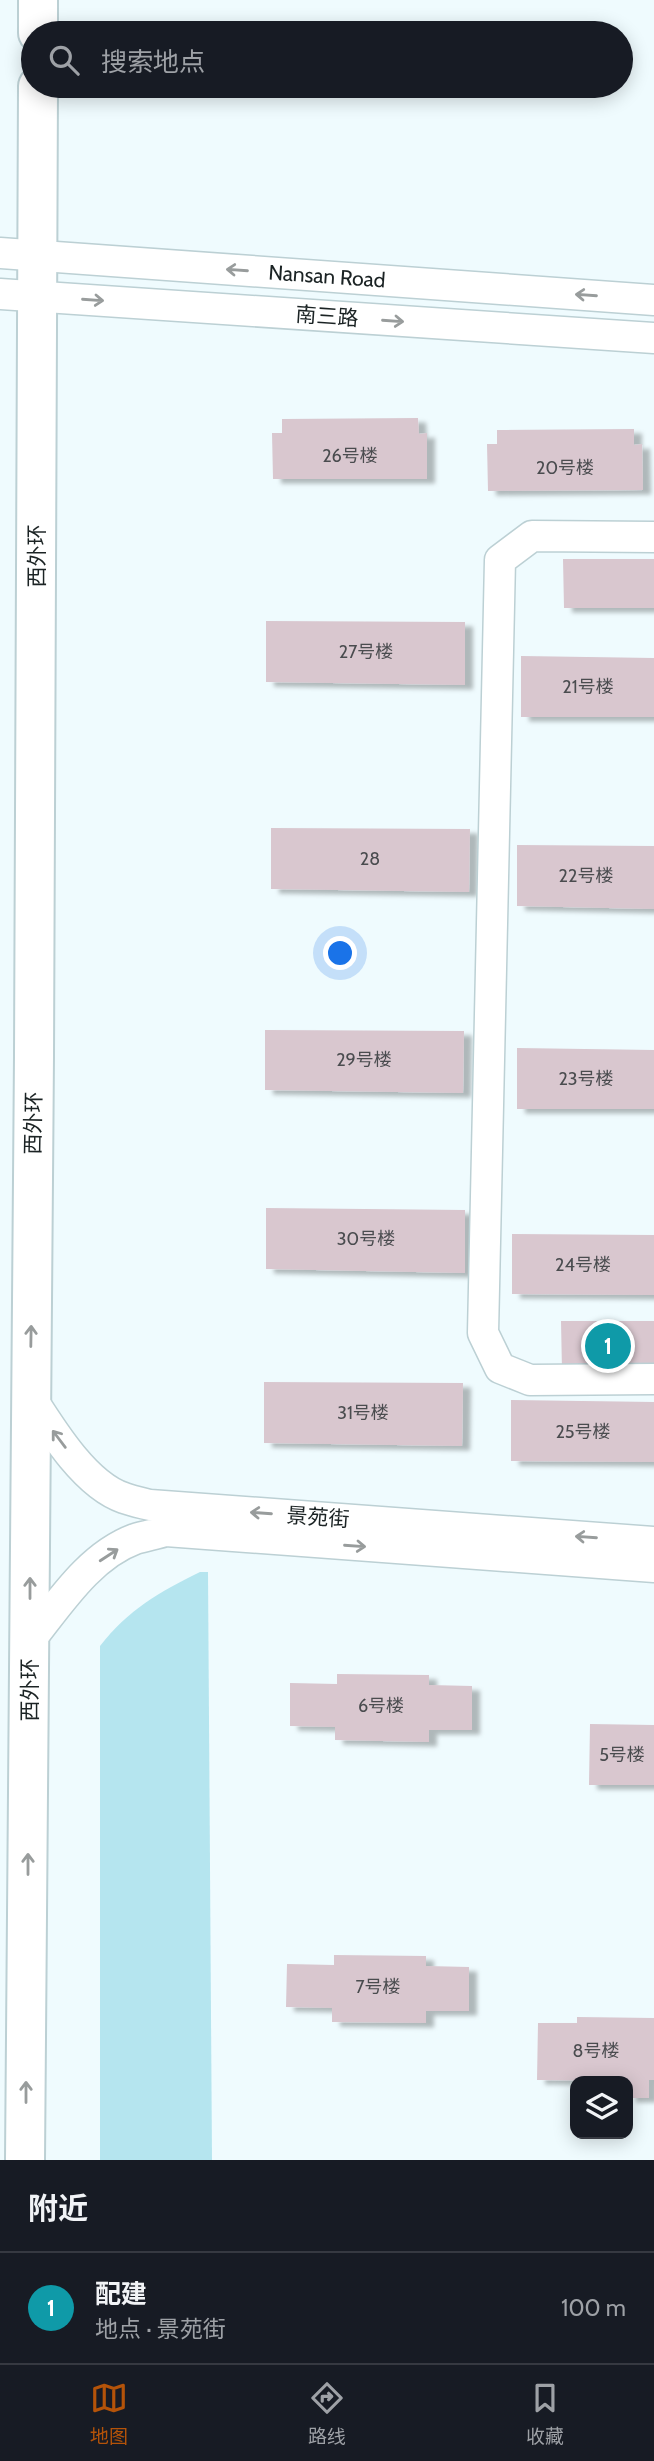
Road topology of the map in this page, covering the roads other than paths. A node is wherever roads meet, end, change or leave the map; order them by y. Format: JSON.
{"nodes":[{"id":1,"x":38,"y":0,"type":"edge"},
{"id":2,"x":38,"y":21,"type":"edge"},
{"id":3,"x":38,"y":98,"type":"edge"},
{"id":4,"x":0,"y":253,"type":"edge"},
{"id":5,"x":38,"y":255,"type":"junction"},
{"id":6,"x":0,"y":294,"type":"edge"},
{"id":7,"x":38,"y":297,"type":"junction"},
{"id":8,"x":654,"y":300,"type":"edge"},
{"id":9,"x":654,"y":338,"type":"edge"},
{"id":10,"x":654,"y":537,"type":"edge"},
{"id":11,"x":654,"y":1379,"type":"edge"},
{"id":12,"x":30,"y":1396,"type":"junction"},
{"id":13,"x":654,"y":1542,"type":"edge"},
{"id":14,"x":654,"y":1567,"type":"edge"},
{"id":15,"x":30,"y":1640,"type":"junction"},
{"id":16,"x":25,"y":2160,"type":"edge"}],
"edges":[{"from":1,"to":2,"type":"highway"},
{"from":3,"to":5,"type":"highway","name":"西外环"},
{"from":4,"to":5,"type":"street","name":"Nansan Road"},
{"from":5,"to":7,"type":"highway","name":"西外环"},
{"from":8,"to":5,"type":"street","name":"Nansan Road","one_way":true},
{"from":6,"to":7,"type":"street","name":"南三路"},
{"from":7,"to":9,"type":"street","name":"南三路","one_way":true},
{"from":12,"to":7,"type":"highway","name":"西外环","one_way":true},
{"from":10,"to":11,"type":"street"},
{"from":13,"to":12,"type":"street","name":"景苑街","one_way":true},
{"from":15,"to":12,"type":"highway","name":"西外环","one_way":true},
{"from":15,"to":14,"type":"street","name":"景苑街","one_way":true},
{"from":16,"to":15,"type":"highway","name":"西外环","one_way":true}]}
